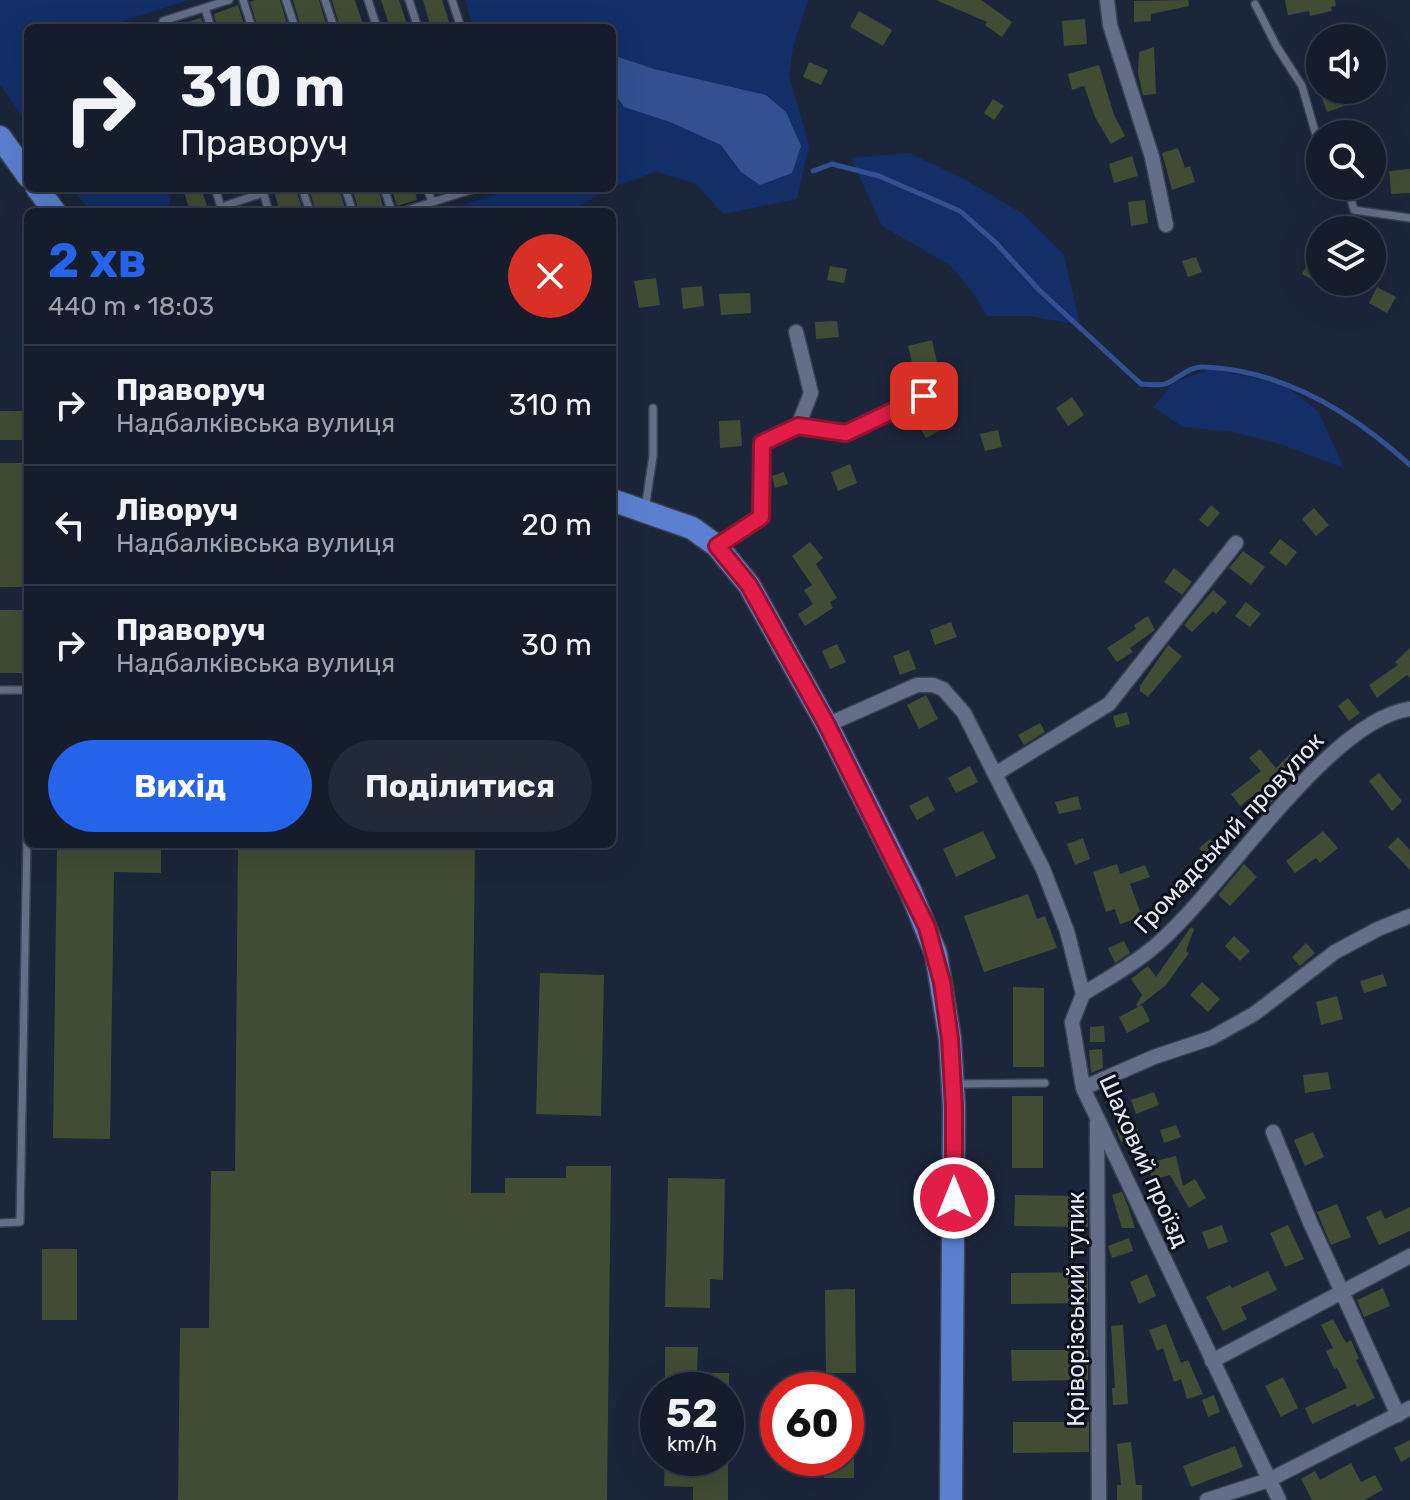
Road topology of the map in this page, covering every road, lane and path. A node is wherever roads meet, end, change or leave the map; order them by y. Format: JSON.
{"nodes":[{"id":1,"x":229,"y":0,"type":"edge"},
{"id":2,"x":243,"y":0,"type":"edge"},
{"id":3,"x":286,"y":0,"type":"edge"},
{"id":4,"x":325,"y":0,"type":"edge"},
{"id":5,"x":368,"y":0,"type":"edge"},
{"id":6,"x":409,"y":0,"type":"edge"},
{"id":7,"x":452,"y":0,"type":"edge"},
{"id":8,"x":1107,"y":0,"type":"edge"},
{"id":9,"x":1255,"y":4,"type":"dead end"},
{"id":10,"x":205,"y":8,"type":"junction"},
{"id":11,"x":164,"y":24,"type":"edge"},
{"id":12,"x":210,"y":24,"type":"edge"},
{"id":13,"x":251,"y":24,"type":"edge"},
{"id":14,"x":294,"y":24,"type":"edge"},
{"id":15,"x":333,"y":24,"type":"edge"},
{"id":16,"x":376,"y":24,"type":"edge"},
{"id":17,"x":417,"y":24,"type":"edge"},
{"id":18,"x":460,"y":24,"type":"edge"},
{"id":19,"x":1312,"y":120,"type":"edge"},
{"id":20,"x":0,"y":137,"type":"edge"},
{"id":21,"x":24,"y":170,"type":"edge"},
{"id":22,"x":216,"y":192,"type":"edge"},
{"id":23,"x":257,"y":192,"type":"edge"},
{"id":24,"x":428,"y":192,"type":"edge"},
{"id":25,"x":462,"y":192,"type":"edge"},
{"id":26,"x":1351,"y":200,"type":"edge"},
{"id":27,"x":432,"y":202,"type":"junction"},
{"id":28,"x":413,"y":208,"type":"edge"},
{"id":29,"x":1410,"y":218,"type":"edge"},
{"id":30,"x":1166,"y":225,"type":"dead end"},
{"id":31,"x":796,"y":332,"type":"dead end"},
{"id":32,"x":924,"y":396,"type":"dead end"},
{"id":33,"x":653,"y":408,"type":"dead end"},
{"id":34,"x":798,"y":426,"type":"junction"},
{"id":35,"x":616,"y":501,"type":"edge"},
{"id":36,"x":644,"y":510,"type":"junction"},
{"id":37,"x":1236,"y":543,"type":"dead end"},
{"id":38,"x":717,"y":546,"type":"junction"},
{"id":39,"x":0,"y":690,"type":"edge"},
{"id":40,"x":24,"y":690,"type":"edge"},
{"id":41,"x":1410,"y":709,"type":"edge"},
{"id":42,"x":827,"y":725,"type":"junction"},
{"id":43,"x":997,"y":773,"type":"junction"},
{"id":44,"x":27,"y":848,"type":"edge"},
{"id":45,"x":1410,"y":916,"type":"edge"},
{"id":46,"x":1083,"y":994,"type":"junction"},
{"id":47,"x":1045,"y":1083,"type":"dead end"},
{"id":48,"x":953,"y":1084,"type":"junction"},
{"id":49,"x":1083,"y":1088,"type":"junction"},
{"id":50,"x":1097,"y":1118,"type":"junction"},
{"id":51,"x":1273,"y":1132,"type":"dead end"},
{"id":52,"x":0,"y":1223,"type":"edge"},
{"id":53,"x":1410,"y":1256,"type":"edge"},
{"id":54,"x":1342,"y":1293,"type":"junction"},
{"id":55,"x":1212,"y":1361,"type":"junction"},
{"id":56,"x":1404,"y":1412,"type":"edge"},
{"id":57,"x":1269,"y":1480,"type":"junction"},
{"id":58,"x":951,"y":1500,"type":"edge"},
{"id":59,"x":1099,"y":1500,"type":"edge"},
{"id":60,"x":1207,"y":1500,"type":"edge"},
{"id":61,"x":1279,"y":1500,"type":"edge"}],
"edges":[{"from":1,"to":10,"type":"lane"},
{"from":2,"to":13,"type":"lane"},
{"from":3,"to":14,"type":"lane"},
{"from":4,"to":15,"type":"lane"},
{"from":5,"to":16,"type":"lane"},
{"from":6,"to":17,"type":"lane"},
{"from":7,"to":18,"type":"lane"},
{"from":8,"to":30,"type":"street"},
{"from":9,"to":19,"type":"lane"},
{"from":10,"to":11,"type":"lane"},
{"from":10,"to":12,"type":"lane"},
{"from":20,"to":21,"type":"main road"},
{"from":22,"to":23,"type":"lane"},
{"from":24,"to":27,"type":"lane"},
{"from":25,"to":27,"type":"lane"},
{"from":26,"to":29,"type":"lane"},
{"from":27,"to":28,"type":"lane"},
{"from":31,"to":34,"type":"street"},
{"from":32,"to":34,"type":"street"},
{"from":33,"to":36,"type":"lane"},
{"from":34,"to":38,"type":"street"},
{"from":35,"to":36,"type":"main road"},
{"from":36,"to":38,"type":"main road"},
{"from":37,"to":43,"type":"street"},
{"from":38,"to":42,"type":"main road"},
{"from":39,"to":40,"type":"lane"},
{"from":41,"to":46,"type":"street","name":"Громадський провулок"},
{"from":42,"to":43,"type":"street","name":"Шаховий проїзд"},
{"from":42,"to":48,"type":"main road"},
{"from":43,"to":46,"type":"street","name":"Шаховий проїзд"},
{"from":44,"to":52,"type":"lane"},
{"from":45,"to":49,"type":"street"},
{"from":46,"to":49,"type":"street","name":"Шаховий проїзд"},
{"from":47,"to":48,"type":"lane"},
{"from":48,"to":58,"type":"main road"},
{"from":49,"to":50,"type":"street","name":"Шаховий проїзд"},
{"from":50,"to":55,"type":"street","name":"Шаховий проїзд"},
{"from":50,"to":59,"type":"street","name":"Кріворізський тупик"},
{"from":51,"to":54,"type":"street"},
{"from":53,"to":54,"type":"street"},
{"from":54,"to":55,"type":"street"},
{"from":54,"to":56,"type":"street"},
{"from":55,"to":57,"type":"street","name":"Шаховий проїзд"},
{"from":56,"to":57,"type":"street"},
{"from":57,"to":60,"type":"street"},
{"from":57,"to":61,"type":"street","name":"Шаховий проїзд"}]}
